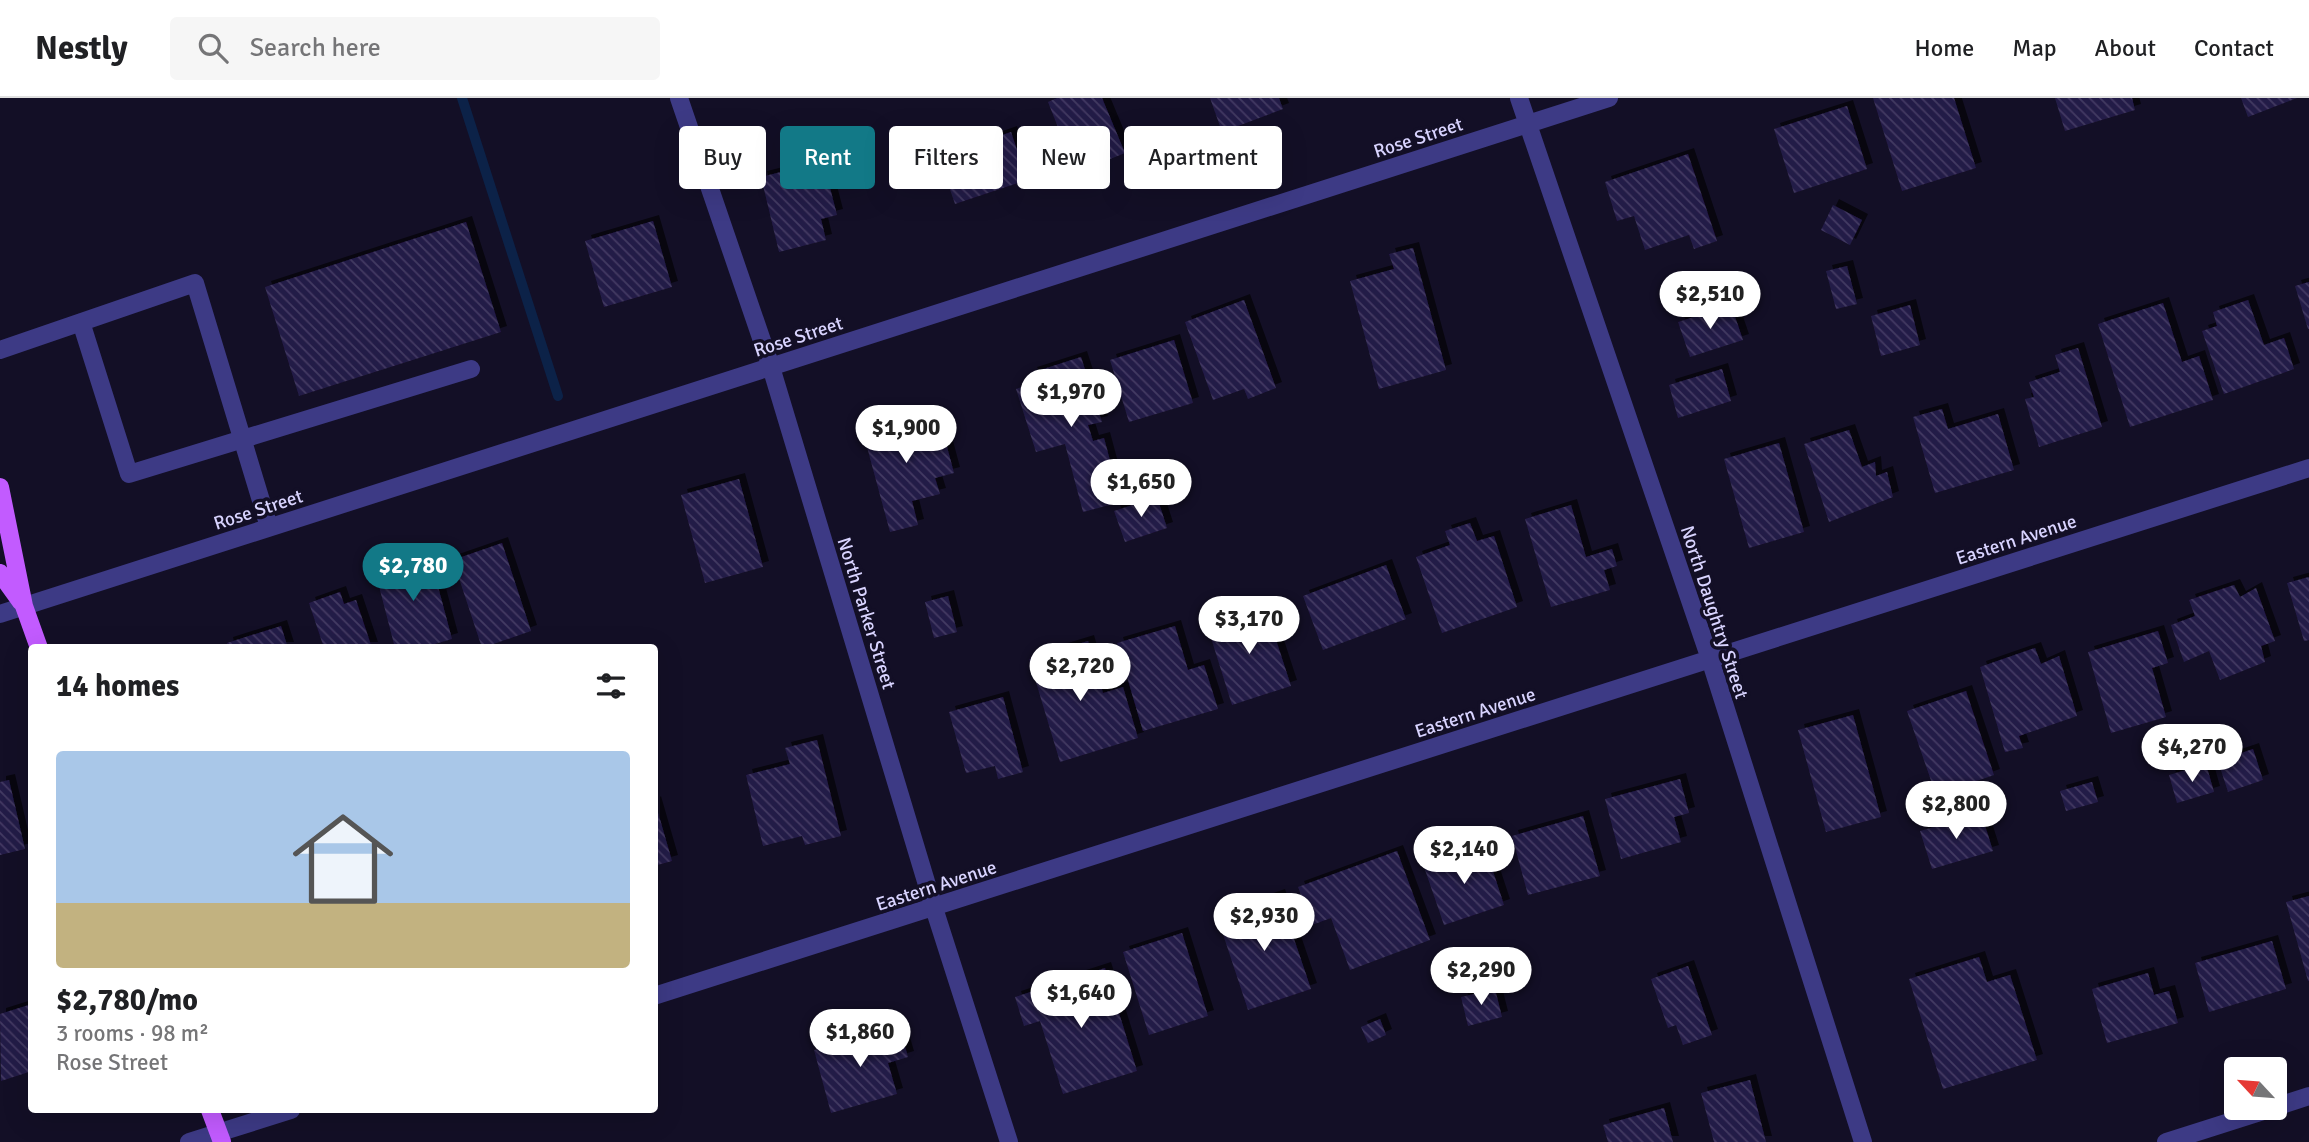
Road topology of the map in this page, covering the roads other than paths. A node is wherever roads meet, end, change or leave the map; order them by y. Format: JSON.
{"nodes":[{"id":1,"x":678,"y":98,"type":"edge"},
{"id":2,"x":1519,"y":98,"type":"edge"},
{"id":3,"x":1609,"y":98,"type":"edge"},
{"id":4,"x":1527,"y":124,"type":"junction"},
{"id":5,"x":81,"y":322,"type":"junction"},
{"id":6,"x":0,"y":350,"type":"edge"},
{"id":7,"x":771,"y":367,"type":"junction"},
{"id":8,"x":471,"y":369,"type":"dead end"},
{"id":9,"x":243,"y":440,"type":"junction"},
{"id":10,"x":2309,"y":468,"type":"edge"},
{"id":11,"x":0,"y":487,"type":"edge"},
{"id":12,"x":269,"y":527,"type":"junction"},
{"id":13,"x":0,"y":573,"type":"edge"},
{"id":14,"x":24,"y":606,"type":"junction"},
{"id":15,"x":0,"y":614,"type":"edge"},
{"id":16,"x":38,"y":644,"type":"edge"},
{"id":17,"x":1710,"y":659,"type":"junction"},
{"id":18,"x":934,"y":908,"type":"junction"},
{"id":19,"x":658,"y":995,"type":"edge"},
{"id":20,"x":2309,"y":1096,"type":"edge"},
{"id":21,"x":2287,"y":1103,"type":"edge"},
{"id":22,"x":211,"y":1113,"type":"edge"},
{"id":23,"x":283,"y":1113,"type":"edge"},
{"id":24,"x":2234,"y":1120,"type":"edge"},
{"id":25,"x":220,"y":1137,"type":"edge"},
{"id":26,"x":189,"y":1142,"type":"edge"},
{"id":27,"x":1009,"y":1142,"type":"edge"},
{"id":28,"x":1863,"y":1142,"type":"edge"},
{"id":29,"x":2166,"y":1142,"type":"edge"}],
"edges":[{"from":1,"to":7,"type":"street","name":"North Parker Street"},
{"from":2,"to":4,"type":"street","name":"North Daughtry Street"},
{"from":3,"to":4,"type":"street","name":"Rose Street"},
{"from":4,"to":7,"type":"street","name":"Rose Street"},
{"from":4,"to":17,"type":"street","name":"North Daughtry Street"},
{"from":5,"to":6,"type":"street"},
{"from":5,"to":9,"type":"street"},
{"from":5,"to":9,"type":"street"},
{"from":7,"to":12,"type":"street","name":"Rose Street"},
{"from":7,"to":18,"type":"street","name":"North Parker Street"},
{"from":8,"to":9,"type":"street"},
{"from":9,"to":12,"type":"street"},
{"from":10,"to":17,"type":"street","name":"Eastern Avenue"},
{"from":11,"to":14,"type":"main road"},
{"from":12,"to":14,"type":"street","name":"Rose Street"},
{"from":13,"to":14,"type":"main road"},
{"from":14,"to":15,"type":"street","name":"Rose Street"},
{"from":14,"to":16,"type":"main road"},
{"from":17,"to":18,"type":"street","name":"Eastern Avenue"},
{"from":17,"to":28,"type":"street","name":"North Daughtry Street"},
{"from":18,"to":19,"type":"street","name":"Eastern Avenue"},
{"from":18,"to":27,"type":"street","name":"North Parker Street"},
{"from":20,"to":21,"type":"street"},
{"from":22,"to":25,"type":"main road"},
{"from":23,"to":25,"type":"street"},
{"from":24,"to":29,"type":"street"},
{"from":25,"to":26,"type":"street"}]}
